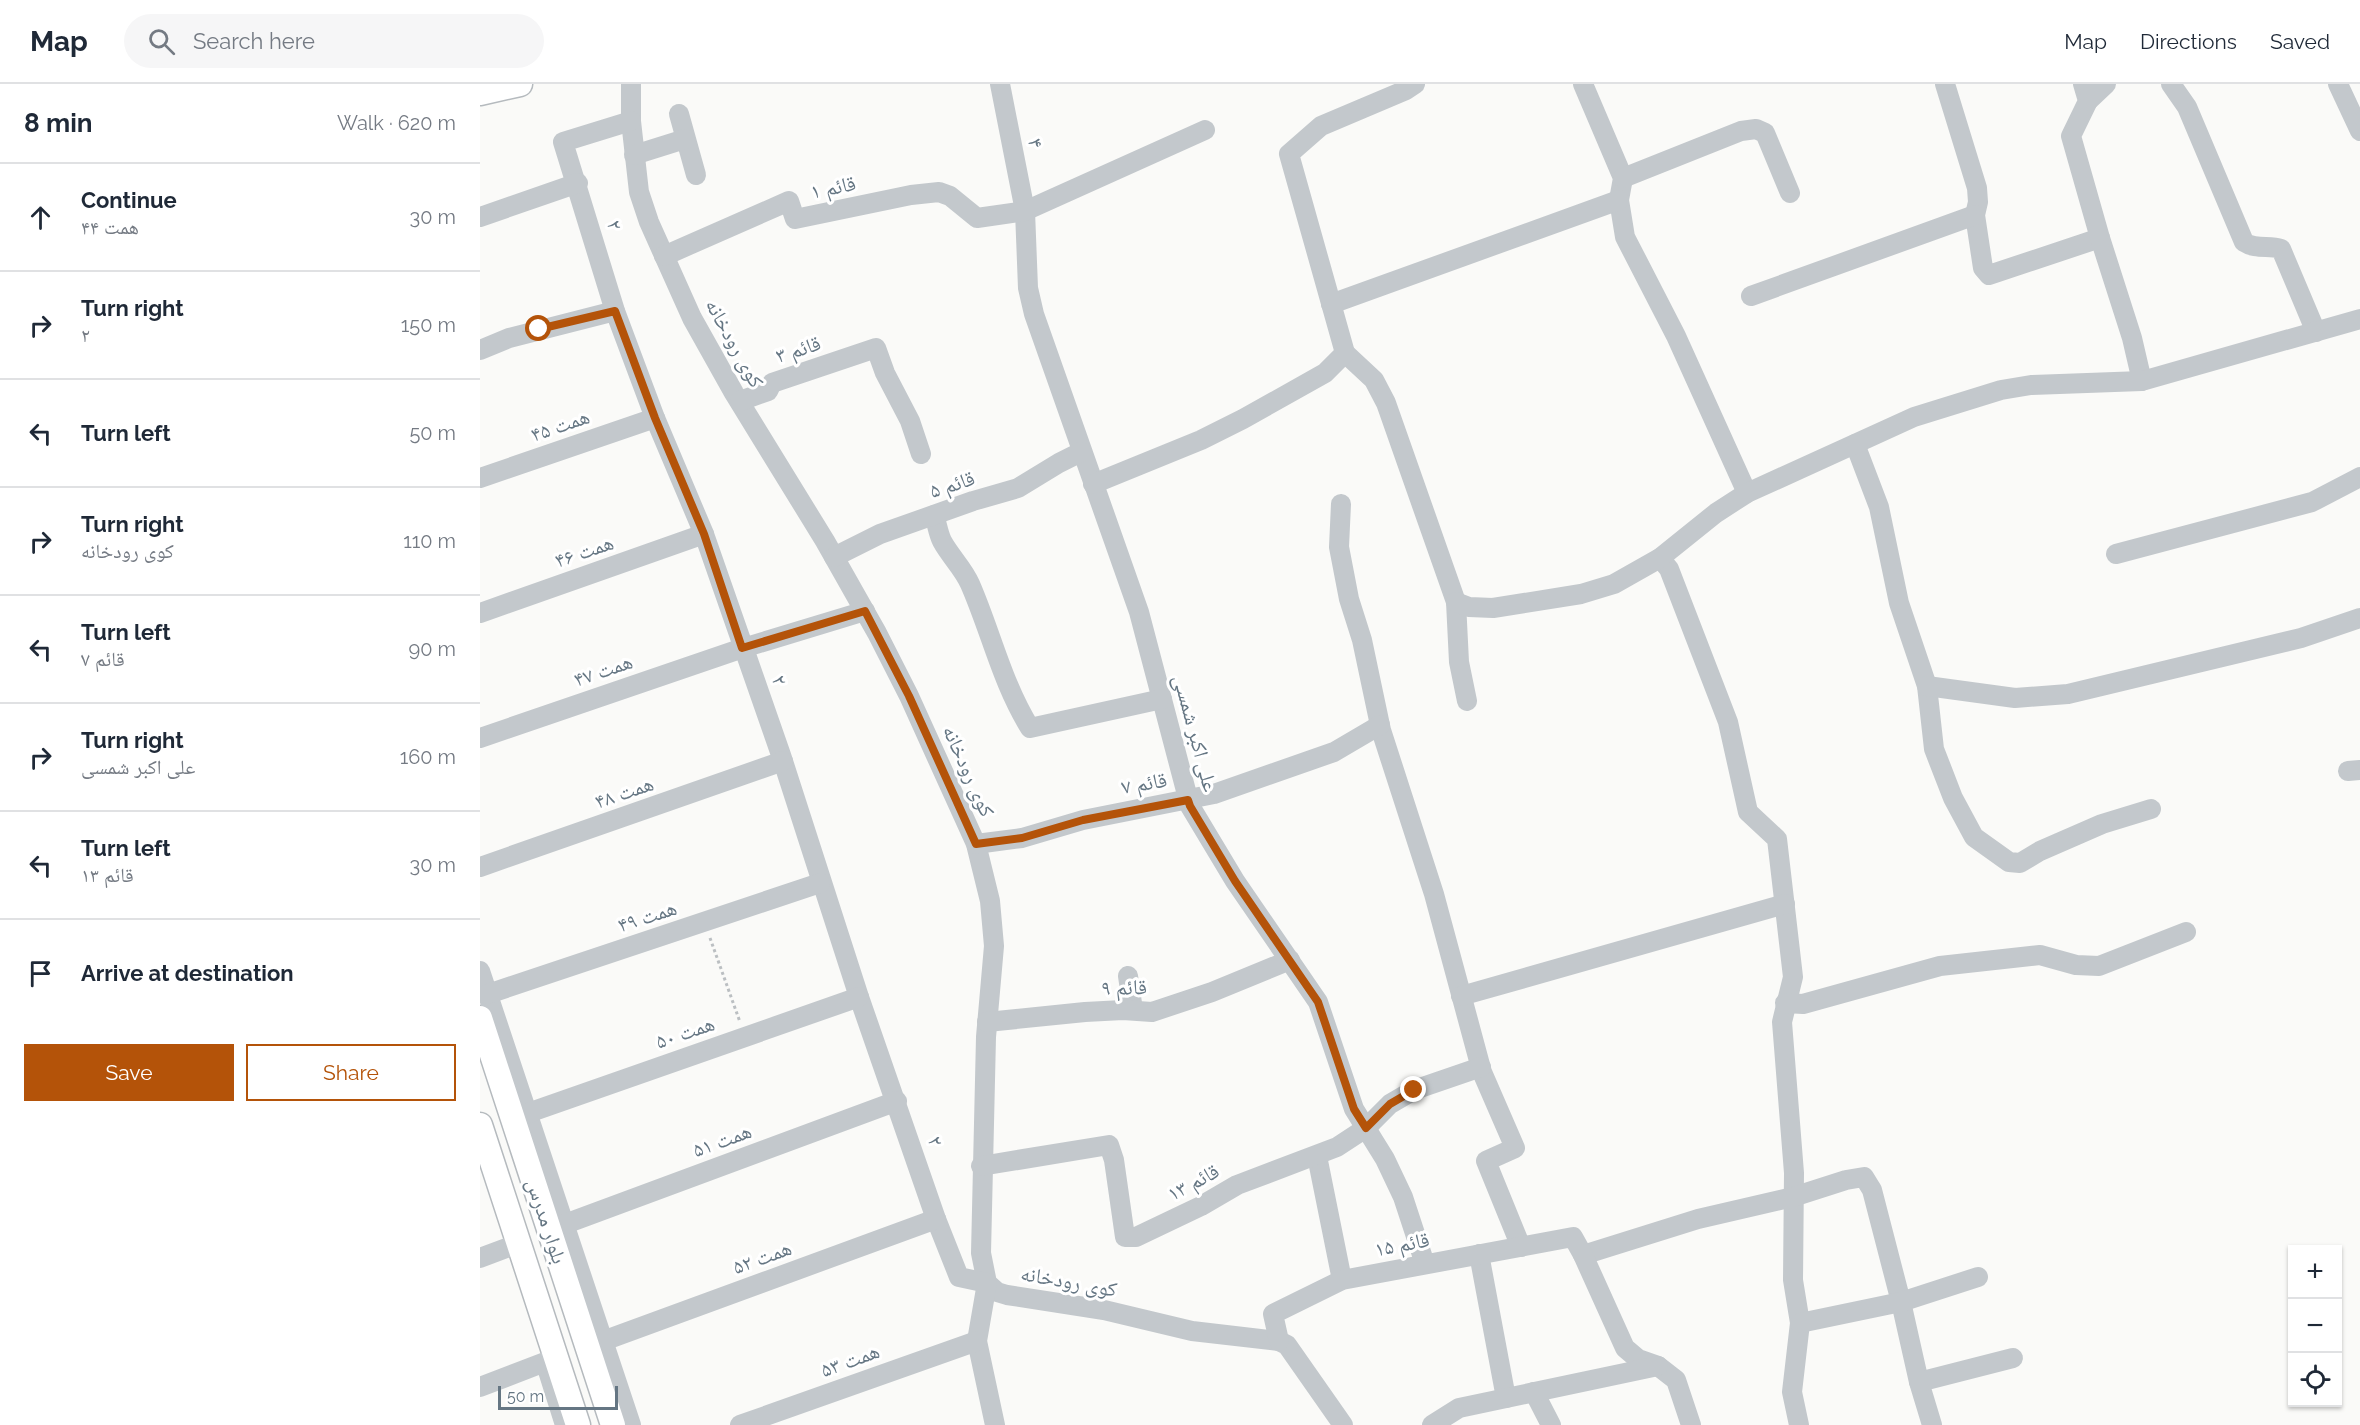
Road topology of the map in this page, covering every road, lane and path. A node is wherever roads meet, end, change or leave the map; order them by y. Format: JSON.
{"nodes":[{"id":1,"x":520,"y":84,"type":"edge"},
{"id":2,"x":631,"y":84,"type":"edge"},
{"id":3,"x":1000,"y":84,"type":"edge"},
{"id":4,"x":1583,"y":84,"type":"edge"},
{"id":5,"x":1945,"y":84,"type":"edge"},
{"id":6,"x":2106,"y":84,"type":"edge"},
{"id":7,"x":2171,"y":84,"type":"edge"},
{"id":8,"x":2338,"y":84,"type":"edge"},
{"id":9,"x":1409,"y":86,"type":"edge"},
{"id":10,"x":480,"y":93,"type":"edge"},
{"id":11,"x":2086,"y":93,"type":"edge"},
{"id":12,"x":679,"y":114,"type":"dead end"},
{"id":13,"x":631,"y":121,"type":"junction"},
{"id":14,"x":1205,"y":130,"type":"dead end"},
{"id":15,"x":2360,"y":131,"type":"edge"},
{"id":16,"x":685,"y":139,"type":"junction"},
{"id":17,"x":634,"y":154,"type":"junction"},
{"id":18,"x":696,"y":175,"type":"dead end"},
{"id":19,"x":1623,"y":178,"type":"junction"},
{"id":20,"x":578,"y":183,"type":"junction"},
{"id":21,"x":1790,"y":194,"type":"dead end"},
{"id":22,"x":1619,"y":200,"type":"junction"},
{"id":23,"x":1025,"y":211,"type":"junction"},
{"id":24,"x":1975,"y":215,"type":"junction"},
{"id":25,"x":480,"y":217,"type":"edge"},
{"id":26,"x":2100,"y":238,"type":"junction"},
{"id":27,"x":664,"y":256,"type":"junction"},
{"id":28,"x":1751,"y":296,"type":"dead end"},
{"id":29,"x":1331,"y":304,"type":"junction"},
{"id":30,"x":615,"y":311,"type":"junction"},
{"id":31,"x":2360,"y":319,"type":"edge"},
{"id":32,"x":2316,"y":332,"type":"junction"},
{"id":33,"x":480,"y":350,"type":"edge"},
{"id":34,"x":1345,"y":353,"type":"junction"},
{"id":35,"x":2142,"y":381,"type":"junction"},
{"id":36,"x":740,"y":401,"type":"junction"},
{"id":37,"x":655,"y":418,"type":"junction"},
{"id":38,"x":1855,"y":444,"type":"junction"},
{"id":39,"x":1081,"y":452,"type":"junction"},
{"id":40,"x":921,"y":454,"type":"dead end"},
{"id":41,"x":480,"y":477,"type":"edge"},
{"id":42,"x":2360,"y":477,"type":"edge"},
{"id":43,"x":1093,"y":484,"type":"junction"},
{"id":44,"x":1747,"y":493,"type":"junction"},
{"id":45,"x":1341,"y":504,"type":"dead end"},
{"id":46,"x":934,"y":515,"type":"junction"},
{"id":47,"x":704,"y":534,"type":"junction"},
{"id":48,"x":2116,"y":554,"type":"dead end"},
{"id":49,"x":834,"y":557,"type":"junction"},
{"id":50,"x":1660,"y":558,"type":"junction"},
{"id":51,"x":1456,"y":602,"type":"junction"},
{"id":52,"x":865,"y":611,"type":"junction"},
{"id":53,"x":480,"y":613,"type":"edge"},
{"id":54,"x":2360,"y":618,"type":"edge"},
{"id":55,"x":742,"y":648,"type":"junction"},
{"id":56,"x":1927,"y":686,"type":"junction"},
{"id":57,"x":1162,"y":699,"type":"junction"},
{"id":58,"x":1467,"y":701,"type":"dead end"},
{"id":59,"x":1380,"y":725,"type":"junction"},
{"id":60,"x":480,"y":738,"type":"edge"},
{"id":61,"x":783,"y":761,"type":"junction"},
{"id":62,"x":1188,"y":800,"type":"junction"},
{"id":63,"x":2151,"y":809,"type":"dead end"},
{"id":64,"x":976,"y":844,"type":"junction"},
{"id":65,"x":480,"y":867,"type":"edge"},
{"id":66,"x":820,"y":882,"type":"junction"},
{"id":67,"x":1785,"y":904,"type":"junction"},
{"id":68,"x":705,"y":922,"type":"junction"},
{"id":69,"x":2186,"y":932,"type":"dead end"},
{"id":70,"x":1290,"y":960,"type":"junction"},
{"id":71,"x":480,"y":971,"type":"edge"},
{"id":72,"x":1128,"y":976,"type":"dead end"},
{"id":73,"x":488,"y":994,"type":"junction"},
{"id":74,"x":1461,"y":996,"type":"junction"},
{"id":75,"x":859,"y":997,"type":"junction"},
{"id":76,"x":1785,"y":1003,"type":"junction"},
{"id":77,"x":1133,"y":1010,"type":"junction"},
{"id":78,"x":480,"y":1018,"type":"edge"},
{"id":79,"x":987,"y":1022,"type":"junction"},
{"id":80,"x":745,"y":1037,"type":"junction"},
{"id":81,"x":1481,"y":1067,"type":"junction"},
{"id":82,"x":897,"y":1101,"type":"junction"},
{"id":83,"x":528,"y":1113,"type":"junction"},
{"id":84,"x":480,"y":1125,"type":"edge"},
{"id":85,"x":1366,"y":1128,"type":"junction"},
{"id":86,"x":1317,"y":1156,"type":"junction"},
{"id":87,"x":480,"y":1160,"type":"edge"},
{"id":88,"x":981,"y":1166,"type":"junction"},
{"id":89,"x":1793,"y":1197,"type":"junction"},
{"id":90,"x":936,"y":1219,"type":"junction"},
{"id":91,"x":565,"y":1224,"type":"junction"},
{"id":92,"x":508,"y":1247,"type":"junction"},
{"id":93,"x":1521,"y":1247,"type":"junction"},
{"id":94,"x":1479,"y":1254,"type":"junction"},
{"id":95,"x":1583,"y":1255,"type":"junction"},
{"id":96,"x":480,"y":1258,"type":"edge"},
{"id":97,"x":1425,"y":1264,"type":"junction"},
{"id":98,"x":1978,"y":1277,"type":"dead end"},
{"id":99,"x":1342,"y":1280,"type":"junction"},
{"id":100,"x":987,"y":1283,"type":"junction"},
{"id":101,"x":1901,"y":1302,"type":"junction"},
{"id":102,"x":1800,"y":1323,"type":"junction"},
{"id":103,"x":603,"y":1341,"type":"junction"},
{"id":104,"x":977,"y":1341,"type":"junction"},
{"id":105,"x":1279,"y":1341,"type":"junction"},
{"id":106,"x":2013,"y":1358,"type":"dead end"},
{"id":107,"x":545,"y":1362,"type":"junction"},
{"id":108,"x":1658,"y":1366,"type":"junction"},
{"id":109,"x":1919,"y":1382,"type":"junction"},
{"id":110,"x":480,"y":1387,"type":"edge"},
{"id":111,"x":1534,"y":1392,"type":"junction"},
{"id":112,"x":1506,"y":1398,"type":"junction"},
{"id":113,"x":565,"y":1425,"type":"edge"},
{"id":114,"x":578,"y":1425,"type":"edge"},
{"id":115,"x":613,"y":1425,"type":"edge"},
{"id":116,"x":631,"y":1425,"type":"edge"},
{"id":117,"x":740,"y":1425,"type":"edge"},
{"id":118,"x":995,"y":1425,"type":"edge"},
{"id":119,"x":1343,"y":1425,"type":"edge"},
{"id":120,"x":1432,"y":1425,"type":"edge"},
{"id":121,"x":1551,"y":1425,"type":"edge"},
{"id":122,"x":1691,"y":1425,"type":"edge"},
{"id":123,"x":1798,"y":1425,"type":"edge"},
{"id":124,"x":1932,"y":1425,"type":"edge"}],
"edges":[{"from":1,"to":10,"type":"main road"},
{"from":2,"to":13,"type":"street","name":"کوی رودخانه"},
{"from":3,"to":23,"type":"street","name":"۴"},
{"from":4,"to":19,"type":"street"},
{"from":5,"to":24,"type":"street"},
{"from":6,"to":11,"type":"street"},
{"from":7,"to":32,"type":"street"},
{"from":8,"to":15,"type":"street"},
{"from":9,"to":29,"type":"street"},
{"from":11,"to":26,"type":"street"},
{"from":12,"to":16,"type":"street"},
{"from":13,"to":17,"type":"street","name":"کوی رودخانه"},
{"from":13,"to":20,"type":"street","name":"۲"},
{"from":14,"to":23,"type":"street"},
{"from":16,"to":17,"type":"street"},
{"from":16,"to":18,"type":"street"},
{"from":17,"to":27,"type":"street","name":"کوی رودخانه"},
{"from":19,"to":21,"type":"street"},
{"from":19,"to":22,"type":"street"},
{"from":20,"to":25,"type":"street"},
{"from":20,"to":30,"type":"street","name":"۲"},
{"from":22,"to":29,"type":"street"},
{"from":22,"to":44,"type":"street"},
{"from":23,"to":27,"type":"street","name":"قائم ۱"},
{"from":23,"to":39,"type":"street","name":"علی اکبر شمسی"},
{"from":24,"to":26,"type":"street"},
{"from":24,"to":28,"type":"street"},
{"from":26,"to":35,"type":"street"},
{"from":27,"to":36,"type":"street","name":"کوی رودخانه"},
{"from":29,"to":34,"type":"street"},
{"from":30,"to":33,"type":"street"},
{"from":30,"to":37,"type":"street","name":"۲"},
{"from":31,"to":32,"type":"street"},
{"from":32,"to":35,"type":"street"},
{"from":34,"to":43,"type":"street"},
{"from":34,"to":51,"type":"street"},
{"from":35,"to":38,"type":"street"},
{"from":36,"to":40,"type":"street","name":"قائم ۳"},
{"from":36,"to":49,"type":"street","name":"کوی رودخانه"},
{"from":37,"to":41,"type":"street","name":"همت ۴۵"},
{"from":37,"to":47,"type":"street","name":"۲"},
{"from":38,"to":44,"type":"street"},
{"from":38,"to":56,"type":"street"},
{"from":39,"to":43,"type":"street","name":"علی اکبر شمسی"},
{"from":39,"to":46,"type":"street","name":"قائم ۵"},
{"from":42,"to":48,"type":"street"},
{"from":43,"to":57,"type":"street","name":"علی اکبر شمسی"},
{"from":44,"to":50,"type":"street"},
{"from":45,"to":59,"type":"street"},
{"from":46,"to":49,"type":"street","name":"قائم ۵"},
{"from":46,"to":57,"type":"street"},
{"from":47,"to":53,"type":"street","name":"همت ۴۶"},
{"from":47,"to":55,"type":"street","name":"۲"},
{"from":49,"to":52,"type":"street","name":"کوی رودخانه"},
{"from":50,"to":51,"type":"street"},
{"from":50,"to":67,"type":"street"},
{"from":51,"to":58,"type":"street"},
{"from":52,"to":55,"type":"street","name":"همت ۴۷"},
{"from":52,"to":64,"type":"street","name":"کوی رودخانه"},
{"from":54,"to":56,"type":"street"},
{"from":55,"to":60,"type":"street","name":"همت ۴۷"},
{"from":55,"to":61,"type":"street","name":"۲"},
{"from":56,"to":63,"type":"street"},
{"from":57,"to":62,"type":"street","name":"علی اکبر شمسی"},
{"from":59,"to":62,"type":"street","name":"قائم ۷"},
{"from":59,"to":74,"type":"street"},
{"from":61,"to":65,"type":"street","name":"همت ۴۸"},
{"from":61,"to":66,"type":"street","name":"۲"},
{"from":62,"to":64,"type":"street","name":"قائم ۷"},
{"from":62,"to":70,"type":"street","name":"علی اکبر شمسی"},
{"from":64,"to":79,"type":"street","name":"کوی رودخانه"},
{"from":66,"to":68,"type":"street","name":"همت ۴۹"},
{"from":66,"to":75,"type":"street","name":"۲"},
{"from":67,"to":74,"type":"street"},
{"from":67,"to":76,"type":"street"},
{"from":68,"to":73,"type":"street","name":"همت ۴۹"},
{"from":68,"to":80,"type":"path"},
{"from":69,"to":76,"type":"street"},
{"from":70,"to":77,"type":"street","name":"قائم ۹"},
{"from":70,"to":85,"type":"street","name":"علی اکبر شمسی"},
{"from":71,"to":73,"type":"street"},
{"from":72,"to":77,"type":"street"},
{"from":73,"to":83,"type":"street"},
{"from":74,"to":81,"type":"street"},
{"from":75,"to":80,"type":"street","name":"همت ۵۰"},
{"from":75,"to":82,"type":"street","name":"۲"},
{"from":76,"to":89,"type":"street"},
{"from":77,"to":79,"type":"street","name":"قائم ۹"},
{"from":78,"to":115,"type":"main road","name":"بلوار مدرس"},
{"from":79,"to":88,"type":"street","name":"کوی رودخانه"},
{"from":80,"to":83,"type":"street","name":"همت ۵۰"},
{"from":81,"to":85,"type":"street","name":"قائم ۱۳"},
{"from":81,"to":93,"type":"street"},
{"from":82,"to":90,"type":"street","name":"۲"},
{"from":82,"to":91,"type":"street","name":"همت ۵۱"},
{"from":83,"to":91,"type":"street"},
{"from":84,"to":114,"type":"main road","name":"بلوار مدرس"},
{"from":85,"to":86,"type":"street","name":"قائم ۱۳"},
{"from":85,"to":97,"type":"street","name":"علی اکبر شمسی"},
{"from":86,"to":88,"type":"street","name":"قائم ۱۳"},
{"from":86,"to":99,"type":"street"},
{"from":87,"to":92,"type":"street"},
{"from":88,"to":100,"type":"street","name":"کوی رودخانه"},
{"from":89,"to":95,"type":"street"},
{"from":89,"to":101,"type":"street"},
{"from":89,"to":102,"type":"street"},
{"from":90,"to":100,"type":"street","name":"۲"},
{"from":90,"to":103,"type":"street","name":"همت ۵۲"},
{"from":91,"to":103,"type":"street"},
{"from":92,"to":96,"type":"street"},
{"from":92,"to":107,"type":"street"},
{"from":93,"to":94,"type":"street","name":"قائم ۱۵"},
{"from":93,"to":95,"type":"street","name":"قائم ۱۵"},
{"from":94,"to":97,"type":"street","name":"قائم ۱۵"},
{"from":94,"to":112,"type":"street"},
{"from":95,"to":108,"type":"street"},
{"from":97,"to":99,"type":"street","name":"قائم ۱۵"},
{"from":98,"to":101,"type":"street"},
{"from":99,"to":105,"type":"street","name":"قائم ۱۵"},
{"from":100,"to":104,"type":"street"},
{"from":100,"to":105,"type":"street","name":"کوی رودخانه"},
{"from":101,"to":102,"type":"street"},
{"from":101,"to":109,"type":"street"},
{"from":102,"to":123,"type":"street"},
{"from":103,"to":116,"type":"street"},
{"from":104,"to":117,"type":"street","name":"همت ۵۳"},
{"from":104,"to":118,"type":"street"},
{"from":105,"to":119,"type":"street"},
{"from":106,"to":109,"type":"street"},
{"from":107,"to":110,"type":"street"},
{"from":107,"to":113,"type":"street"},
{"from":108,"to":111,"type":"street"},
{"from":108,"to":122,"type":"street"},
{"from":109,"to":124,"type":"street"},
{"from":111,"to":112,"type":"street"},
{"from":111,"to":121,"type":"street"},
{"from":112,"to":120,"type":"street"}]}
